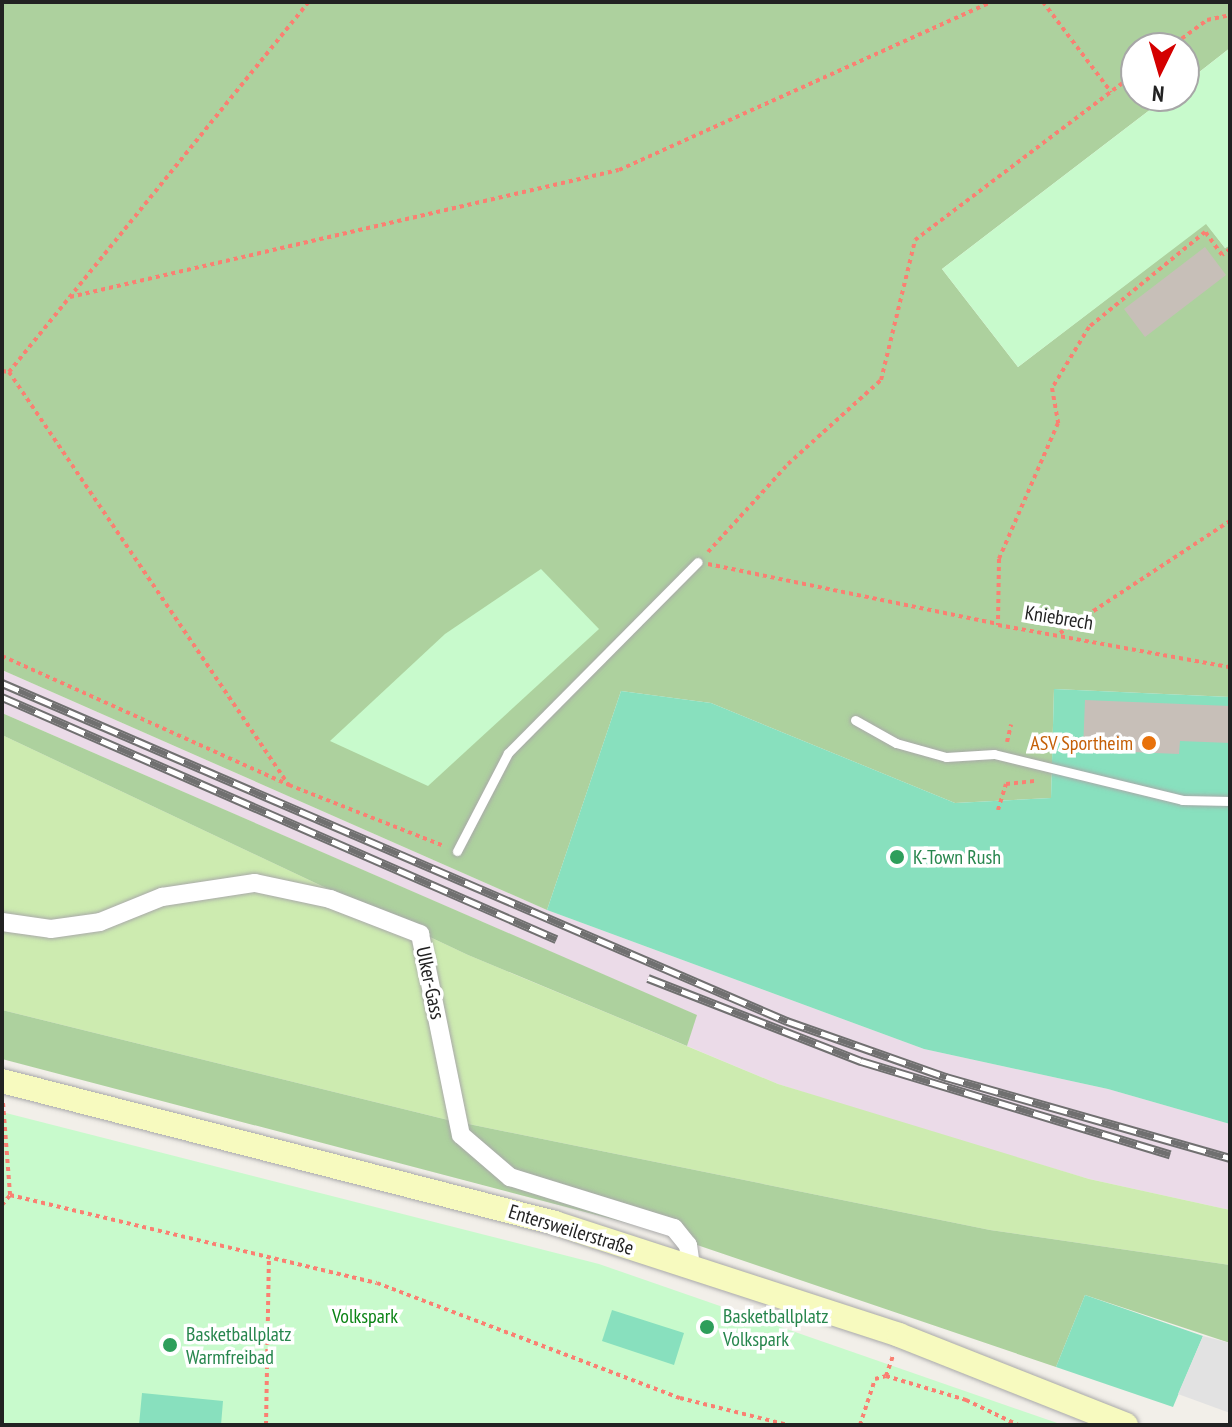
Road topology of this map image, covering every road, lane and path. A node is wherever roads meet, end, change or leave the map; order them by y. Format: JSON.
{"nodes":[{"id":1,"x":309,"y":2,"type":"edge"},
{"id":2,"x":991,"y":2,"type":"edge"},
{"id":3,"x":1043,"y":2,"type":"edge"},
{"id":4,"x":1230,"y":15,"type":"edge"},
{"id":5,"x":1191,"y":32,"type":"edge"},
{"id":6,"x":1120,"y":85,"type":"edge"},
{"id":7,"x":1111,"y":92,"type":"junction"},
{"id":8,"x":1230,"y":249,"type":"edge"},
{"id":9,"x":70,"y":297,"type":"junction"},
{"id":10,"x":2,"y":371,"type":"edge"},
{"id":11,"x":9,"y":372,"type":"junction"},
{"id":12,"x":1230,"y":521,"type":"edge"},
{"id":13,"x":698,"y":562,"type":"junction"},
{"id":14,"x":998,"y":625,"type":"junction"},
{"id":15,"x":1060,"y":633,"type":"junction"},
{"id":16,"x":2,"y":656,"type":"edge"},
{"id":17,"x":1229,"y":666,"type":"edge"},
{"id":18,"x":855,"y":720,"type":"dead end"},
{"id":19,"x":1011,"y":724,"type":"dead end"},
{"id":20,"x":1003,"y":756,"type":"junction"},
{"id":21,"x":1067,"y":770,"type":"junction"},
{"id":22,"x":289,"y":785,"type":"junction"},
{"id":23,"x":1230,"y":801,"type":"edge"},
{"id":24,"x":998,"y":810,"type":"dead end"},
{"id":25,"x":457,"y":851,"type":"joint"},
{"id":26,"x":2,"y":922,"type":"edge"},
{"id":27,"x":9,"y":1090,"type":"edge"},
{"id":28,"x":2,"y":1094,"type":"edge"},
{"id":29,"x":10,"y":1195,"type":"junction"},
{"id":30,"x":2,"y":1205,"type":"edge"},
{"id":31,"x":269,"y":1257,"type":"junction"},
{"id":32,"x":691,"y":1266,"type":"junction"},
{"id":33,"x":879,"y":1349,"type":"dead end"},
{"id":34,"x":894,"y":1354,"type":"junction"},
{"id":35,"x":908,"y":1359,"type":"dead end"},
{"id":36,"x":886,"y":1376,"type":"junction"},
{"id":37,"x":266,"y":1425,"type":"edge"},
{"id":38,"x":788,"y":1425,"type":"edge"},
{"id":39,"x":860,"y":1425,"type":"edge"},
{"id":40,"x":1018,"y":1425,"type":"edge"},
{"id":41,"x":1126,"y":1425,"type":"edge"}],
"edges":[{"from":1,"to":9,"type":"path"},
{"from":2,"to":9,"type":"path"},
{"from":3,"to":7,"type":"path"},
{"from":4,"to":5,"type":"path"},
{"from":6,"to":7,"type":"path"},
{"from":7,"to":13,"type":"path"},
{"from":8,"to":14,"type":"path","name":"Kniebrech"},
{"from":9,"to":11,"type":"path"},
{"from":10,"to":11,"type":"path"},
{"from":11,"to":22,"type":"path"},
{"from":12,"to":15,"type":"path"},
{"from":13,"to":14,"type":"path"},
{"from":13,"to":25,"type":"lane"},
{"from":14,"to":15,"type":"path","name":"Kniebrech"},
{"from":15,"to":17,"type":"path","name":"Kniebrech"},
{"from":16,"to":22,"type":"path"},
{"from":18,"to":20,"type":"lane"},
{"from":19,"to":20,"type":"path"},
{"from":20,"to":21,"type":"lane"},
{"from":21,"to":23,"type":"lane"},
{"from":21,"to":24,"type":"path"},
{"from":22,"to":25,"type":"path"},
{"from":26,"to":32,"type":"street","name":"Ulker-Gass"},
{"from":27,"to":28,"type":"path"},
{"from":27,"to":32,"type":"main road","name":"Entersweilerstraße"},
{"from":28,"to":29,"type":"path"},
{"from":29,"to":30,"type":"path"},
{"from":29,"to":31,"type":"path"},
{"from":31,"to":37,"type":"path"},
{"from":31,"to":38,"type":"path"},
{"from":32,"to":41,"type":"main road","name":"Entersweilerstraße"},
{"from":33,"to":34,"type":"path"},
{"from":34,"to":35,"type":"path"},
{"from":34,"to":36,"type":"path"},
{"from":36,"to":39,"type":"path"},
{"from":36,"to":40,"type":"path"}]}
